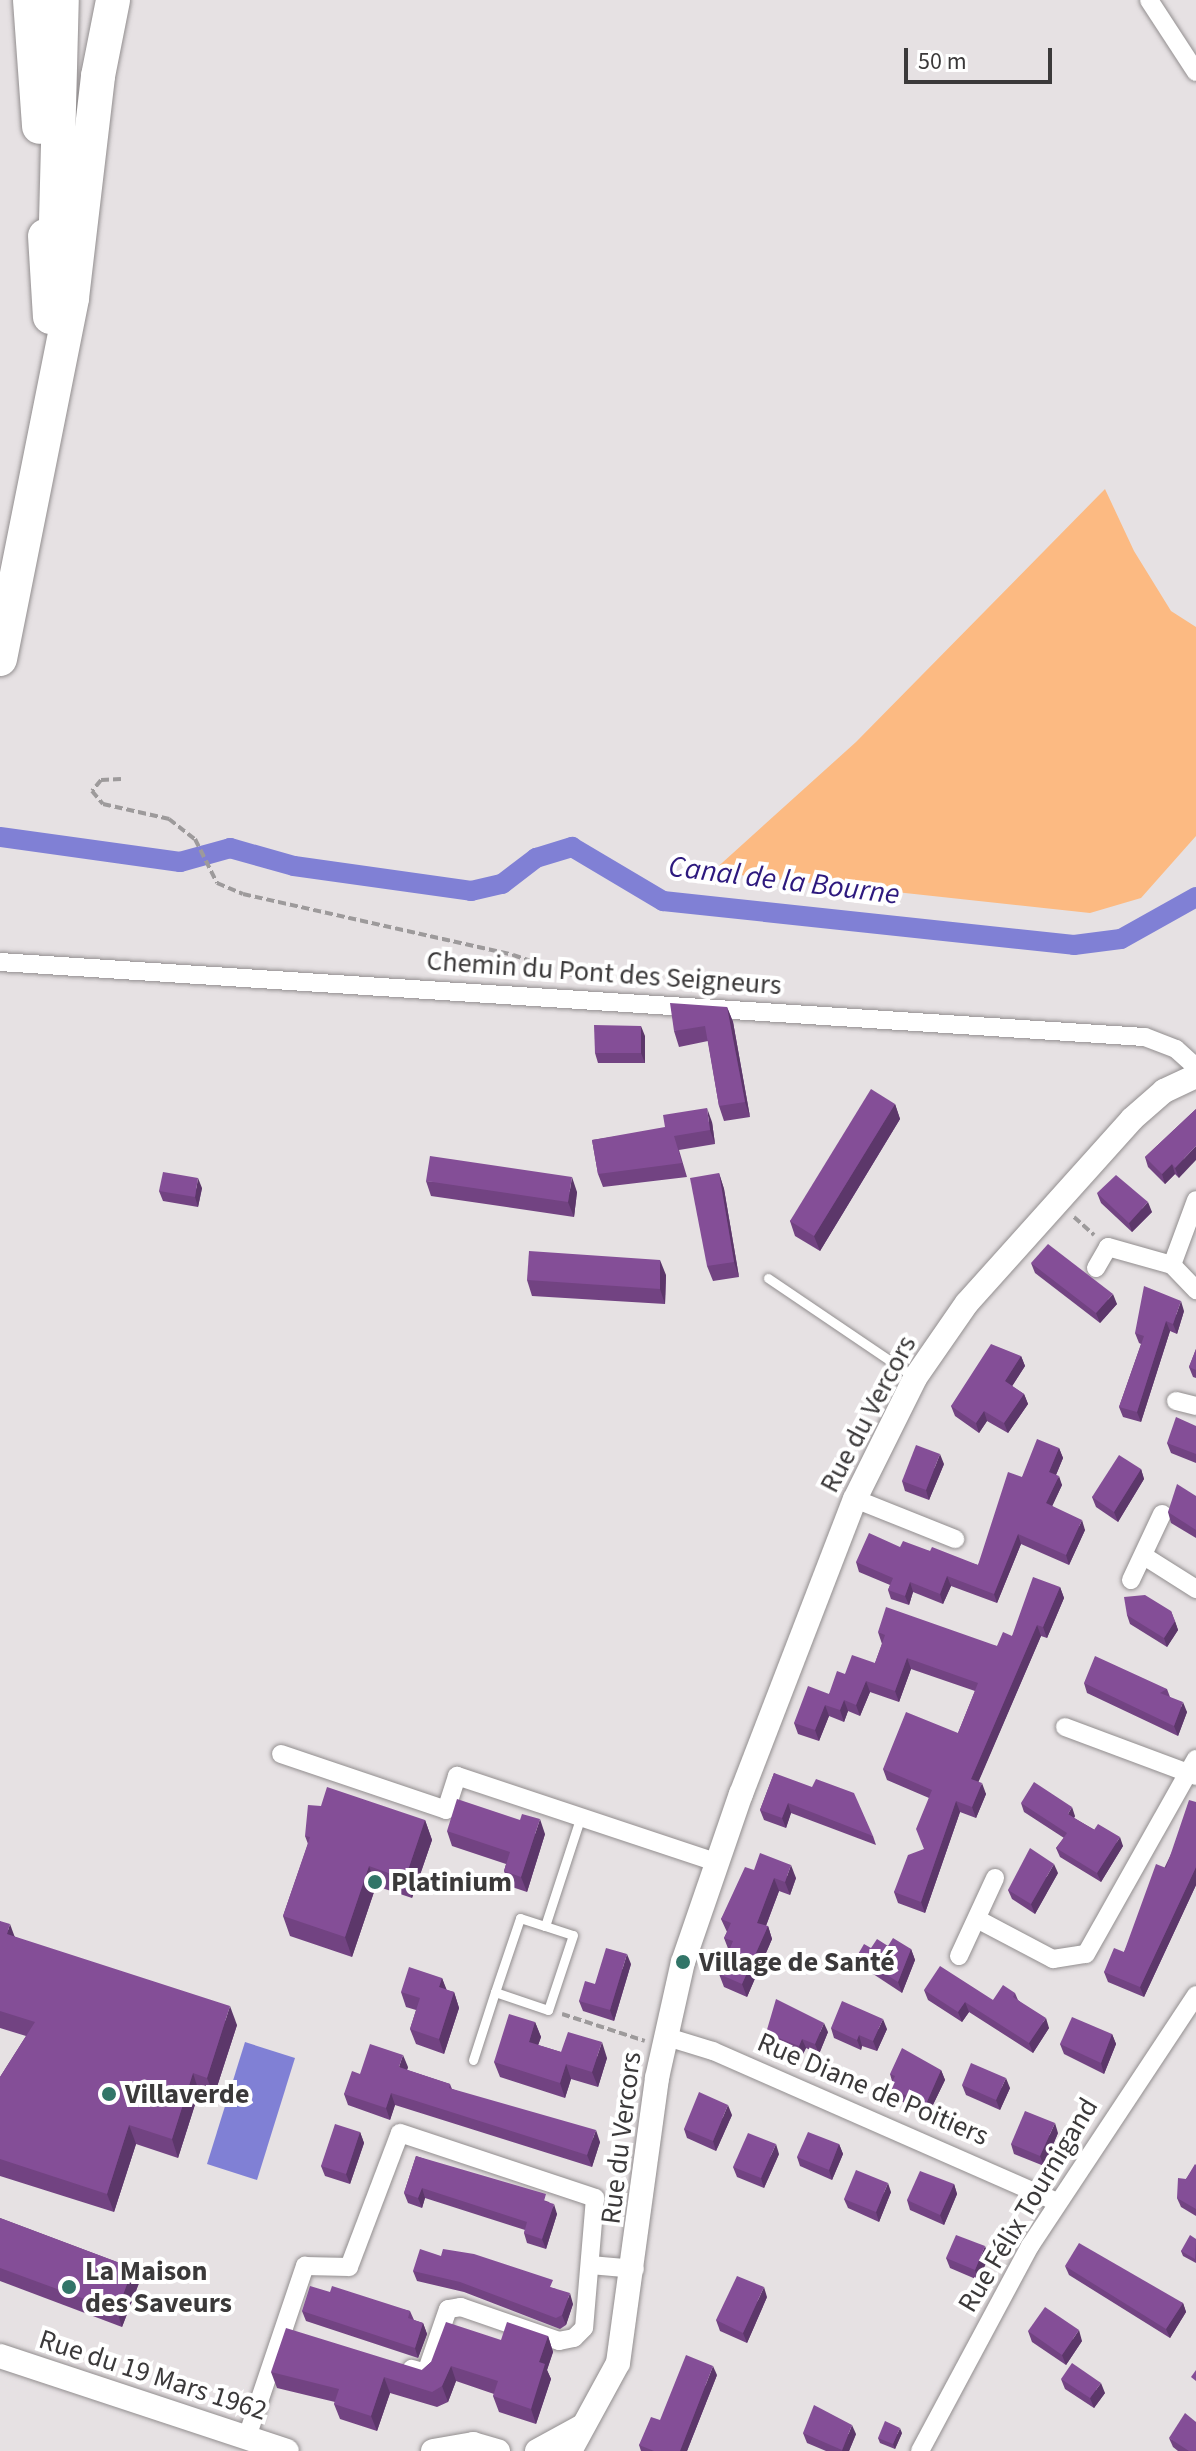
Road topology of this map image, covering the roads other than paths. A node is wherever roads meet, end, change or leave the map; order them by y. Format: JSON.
{"nodes":[{"id":1,"x":30,"y":0,"type":"edge"},
{"id":2,"x":62,"y":0,"type":"edge"},
{"id":3,"x":75,"y":0,"type":"edge"},
{"id":4,"x":113,"y":0,"type":"edge"},
{"id":5,"x":1149,"y":0,"type":"edge"},
{"id":6,"x":1196,"y":72,"type":"edge"},
{"id":7,"x":61,"y":307,"type":"junction"},
{"id":8,"x":41,"y":433,"type":"junction"},
{"id":9,"x":0,"y":601,"type":"edge"},
{"id":10,"x":0,"y":659,"type":"edge"},
{"id":11,"x":0,"y":962,"type":"edge"},
{"id":12,"x":1196,"y":1067,"type":"edge"},
{"id":13,"x":1196,"y":1076,"type":"edge"},
{"id":14,"x":1196,"y":1200,"type":"edge"},
{"id":15,"x":1172,"y":1265,"type":"junction"},
{"id":16,"x":1096,"y":1268,"type":"dead end"},
{"id":17,"x":768,"y":1278,"type":"dead end"},
{"id":18,"x":1196,"y":1290,"type":"edge"},
{"id":19,"x":915,"y":1378,"type":"junction"},
{"id":20,"x":1176,"y":1401,"type":"dead end"},
{"id":21,"x":1196,"y":1406,"type":"edge"},
{"id":22,"x":855,"y":1499,"type":"junction"},
{"id":23,"x":1162,"y":1514,"type":"dead end"},
{"id":24,"x":955,"y":1539,"type":"dead end"},
{"id":25,"x":1144,"y":1556,"type":"junction"},
{"id":26,"x":1131,"y":1580,"type":"dead end"},
{"id":27,"x":1196,"y":1589,"type":"edge"},
{"id":28,"x":1065,"y":1727,"type":"dead end"},
{"id":29,"x":281,"y":1754,"type":"dead end"},
{"id":30,"x":1194,"y":1770,"type":"edge"},
{"id":31,"x":581,"y":1816,"type":"junction"},
{"id":32,"x":716,"y":1862,"type":"junction"},
{"id":33,"x":995,"y":1878,"type":"dead end"},
{"id":34,"x":977,"y":1919,"type":"junction"},
{"id":35,"x":545,"y":1926,"type":"junction"},
{"id":36,"x":959,"y":1956,"type":"dead end"},
{"id":37,"x":495,"y":1992,"type":"junction"},
{"id":38,"x":1196,"y":1995,"type":"edge"},
{"id":39,"x":663,"y":2042,"type":"junction"},
{"id":40,"x":473,"y":2060,"type":"dead end"},
{"id":41,"x":1057,"y":2202,"type":"junction"},
{"id":42,"x":591,"y":2265,"type":"junction"},
{"id":43,"x":635,"y":2269,"type":"junction"},
{"id":44,"x":0,"y":2356,"type":"edge"},
{"id":45,"x":398,"y":2364,"type":"edge"},
{"id":46,"x":589,"y":2421,"type":"junction"},
{"id":47,"x":247,"y":2437,"type":"junction"},
{"id":48,"x":287,"y":2451,"type":"edge"},
{"id":49,"x":433,"y":2451,"type":"edge"},
{"id":50,"x":498,"y":2451,"type":"edge"},
{"id":51,"x":537,"y":2451,"type":"edge"},
{"id":52,"x":570,"y":2451,"type":"edge"},
{"id":53,"x":920,"y":2451,"type":"edge"}],
"edges":[{"from":1,"to":7,"type":"highway"},
{"from":2,"to":7,"type":"highway"},
{"from":3,"to":7,"type":"highway"},
{"from":4,"to":7,"type":"highway"},
{"from":5,"to":6,"type":"street"},
{"from":7,"to":8,"type":"highway"},
{"from":8,"to":9,"type":"highway"},
{"from":8,"to":10,"type":"highway"},
{"from":11,"to":12,"type":"street","name":"Chemin du Pont des Seigneurs"},
{"from":13,"to":19,"type":"street","name":"Rue du Vercors"},
{"from":14,"to":15,"type":"street"},
{"from":15,"to":16,"type":"street"},
{"from":15,"to":18,"type":"street"},
{"from":17,"to":19,"type":"lane"},
{"from":19,"to":22,"type":"street","name":"Rue du Vercors"},
{"from":20,"to":21,"type":"street"},
{"from":22,"to":24,"type":"street"},
{"from":22,"to":32,"type":"street","name":"Rue du Vercors"},
{"from":23,"to":25,"type":"street"},
{"from":25,"to":26,"type":"street"},
{"from":25,"to":27,"type":"street"},
{"from":28,"to":30,"type":"street"},
{"from":29,"to":31,"type":"street"},
{"from":30,"to":34,"type":"street"},
{"from":31,"to":32,"type":"street"},
{"from":31,"to":35,"type":"lane"},
{"from":32,"to":39,"type":"street","name":"Rue du Vercors"},
{"from":33,"to":34,"type":"street"},
{"from":34,"to":36,"type":"street"},
{"from":35,"to":37,"type":"lane"},
{"from":35,"to":37,"type":"lane"},
{"from":37,"to":40,"type":"lane"},
{"from":38,"to":41,"type":"street","name":"Rue Félix Tournigand"},
{"from":39,"to":41,"type":"street","name":"Rue Diane de Poitiers"},
{"from":39,"to":43,"type":"street","name":"Rue du Vercors"},
{"from":41,"to":53,"type":"street","name":"Rue Félix Tournigand"},
{"from":42,"to":43,"type":"street"},
{"from":42,"to":45,"type":"street"},
{"from":42,"to":47,"type":"street"},
{"from":43,"to":46,"type":"street","name":"Rue du Vercors"},
{"from":44,"to":47,"type":"street","name":"Rue du 19 Mars 1962"},
{"from":46,"to":51,"type":"street"},
{"from":46,"to":52,"type":"street","name":"Rue du Vercors"},
{"from":47,"to":48,"type":"street","name":"Rue du 19 Mars 1962"},
{"from":49,"to":50,"type":"street"}]}
